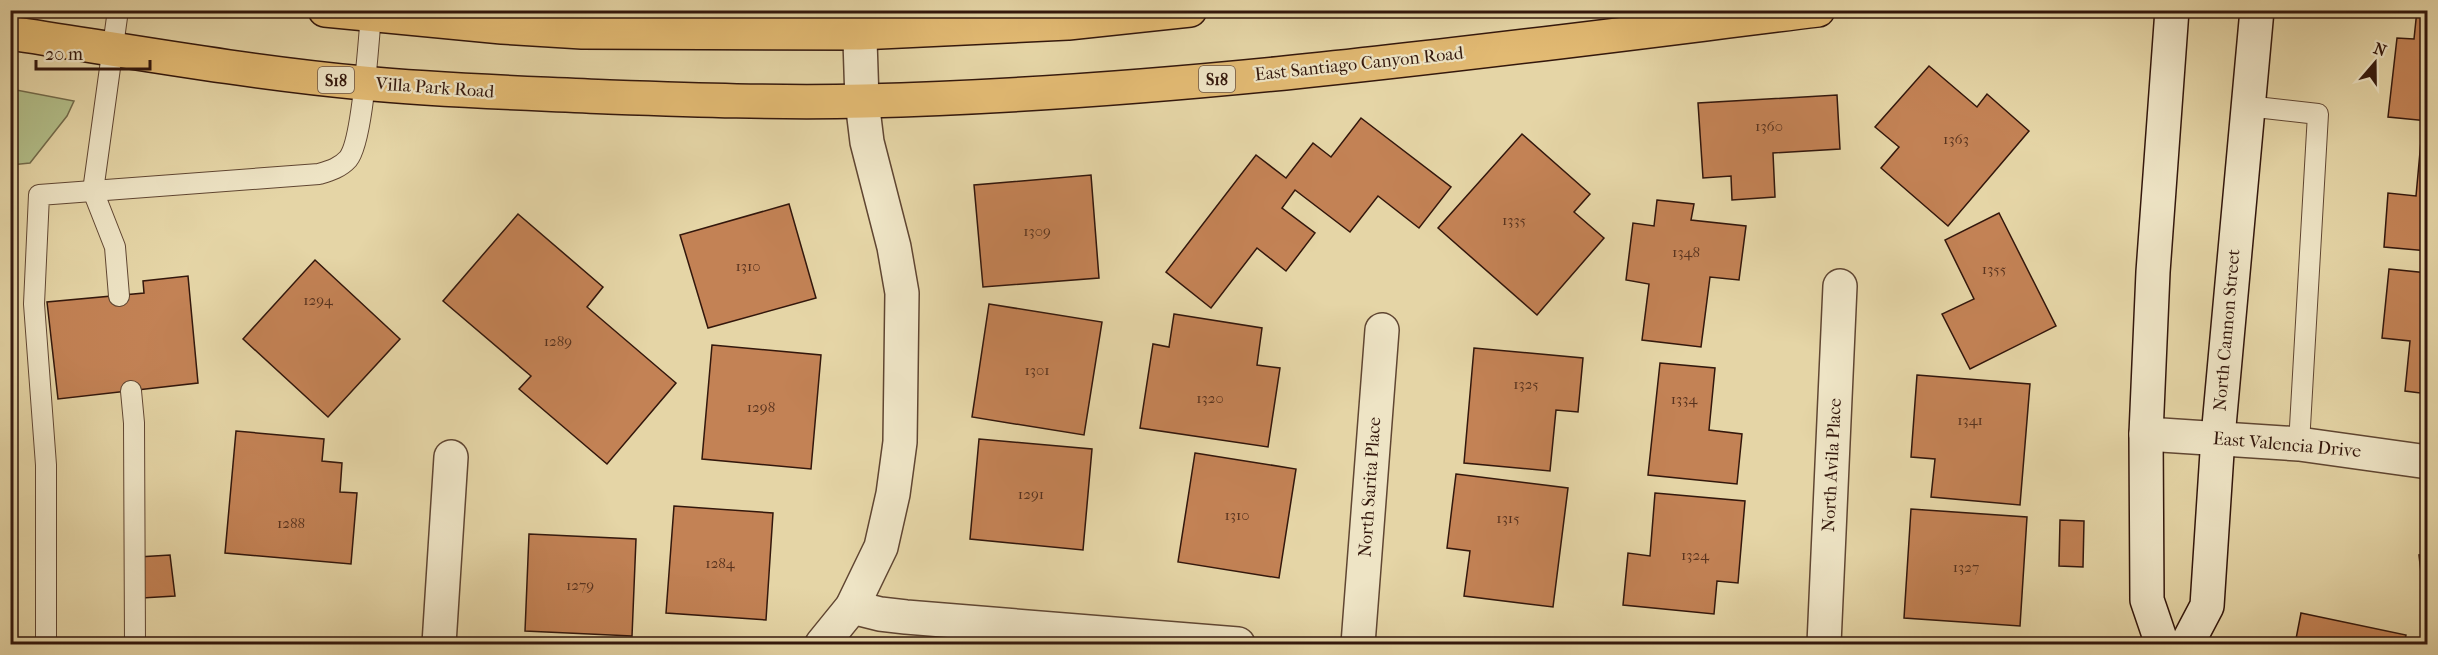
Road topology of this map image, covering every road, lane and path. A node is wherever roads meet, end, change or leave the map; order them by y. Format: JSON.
{"nodes":[{"id":1,"x":118,"y":10,"type":"edge"},
{"id":2,"x":325,"y":10,"type":"edge"},
{"id":3,"x":1190,"y":10,"type":"edge"},
{"id":4,"x":1818,"y":10,"type":"edge"},
{"id":5,"x":2172,"y":10,"type":"edge"},
{"id":6,"x":2257,"y":10,"type":"edge"},
{"id":7,"x":371,"y":16,"type":"junction"},
{"id":8,"x":859,"y":22,"type":"edge"},
{"id":9,"x":10,"y":33,"type":"edge"},
{"id":10,"x":113,"y":49,"type":"junction"},
{"id":11,"x":364,"y":83,"type":"junction"},
{"id":12,"x":862,"y":101,"type":"junction"},
{"id":13,"x":2247,"y":106,"type":"junction"},
{"id":14,"x":93,"y":191,"type":"junction"},
{"id":15,"x":1840,"y":286,"type":"dead end"},
{"id":16,"x":119,"y":296,"type":"dead end"},
{"id":17,"x":1382,"y":330,"type":"dead end"},
{"id":18,"x":131,"y":391,"type":"dead end"},
{"id":19,"x":2146,"y":434,"type":"junction"},
{"id":20,"x":2218,"y":438,"type":"junction"},
{"id":21,"x":2299,"y":444,"type":"junction"},
{"id":22,"x":451,"y":458,"type":"dead end"},
{"id":23,"x":2427,"y":462,"type":"edge"},
{"id":24,"x":852,"y":607,"type":"junction"},
{"id":25,"x":46,"y":645,"type":"edge"},
{"id":26,"x":135,"y":645,"type":"edge"},
{"id":27,"x":439,"y":645,"type":"edge"},
{"id":28,"x":822,"y":645,"type":"edge"},
{"id":29,"x":1238,"y":645,"type":"edge"},
{"id":30,"x":1358,"y":645,"type":"edge"},
{"id":31,"x":1824,"y":645,"type":"edge"},
{"id":32,"x":2162,"y":645,"type":"edge"},
{"id":33,"x":2187,"y":645,"type":"edge"}],
"edges":[{"from":1,"to":10,"type":"lane"},
{"from":2,"to":7,"type":"main road"},
{"from":3,"to":8,"type":"main road"},
{"from":4,"to":12,"type":"main road","name":"East Santiago Canyon Road","number":"S18"},
{"from":5,"to":19,"type":"street"},
{"from":6,"to":13,"type":"street","name":"North Cannon Street"},
{"from":7,"to":8,"type":"main road"},
{"from":7,"to":11,"type":"lane"},
{"from":8,"to":12,"type":"street"},
{"from":9,"to":10,"type":"main road","name":"Villa Park Road","number":"S18"},
{"from":10,"to":11,"type":"main road","name":"Villa Park Road","number":"S18"},
{"from":10,"to":14,"type":"lane"},
{"from":11,"to":12,"type":"main road","name":"Villa Park Road","number":"S18"},
{"from":11,"to":14,"type":"lane"},
{"from":12,"to":24,"type":"street"},
{"from":13,"to":20,"type":"street","name":"North Cannon Street"},
{"from":13,"to":21,"type":"lane"},
{"from":14,"to":16,"type":"lane"},
{"from":14,"to":25,"type":"lane"},
{"from":15,"to":31,"type":"street","name":"North Avila Place"},
{"from":17,"to":30,"type":"street","name":"North Sarita Place"},
{"from":18,"to":26,"type":"lane"},
{"from":19,"to":20,"type":"street","name":"East Valencia Drive"},
{"from":19,"to":32,"type":"street"},
{"from":20,"to":21,"type":"street","name":"East Valencia Drive"},
{"from":20,"to":33,"type":"street","name":"North Cannon Street"},
{"from":21,"to":23,"type":"street","name":"East Valencia Drive"},
{"from":22,"to":27,"type":"street"},
{"from":24,"to":28,"type":"street"},
{"from":24,"to":29,"type":"street"}]}
